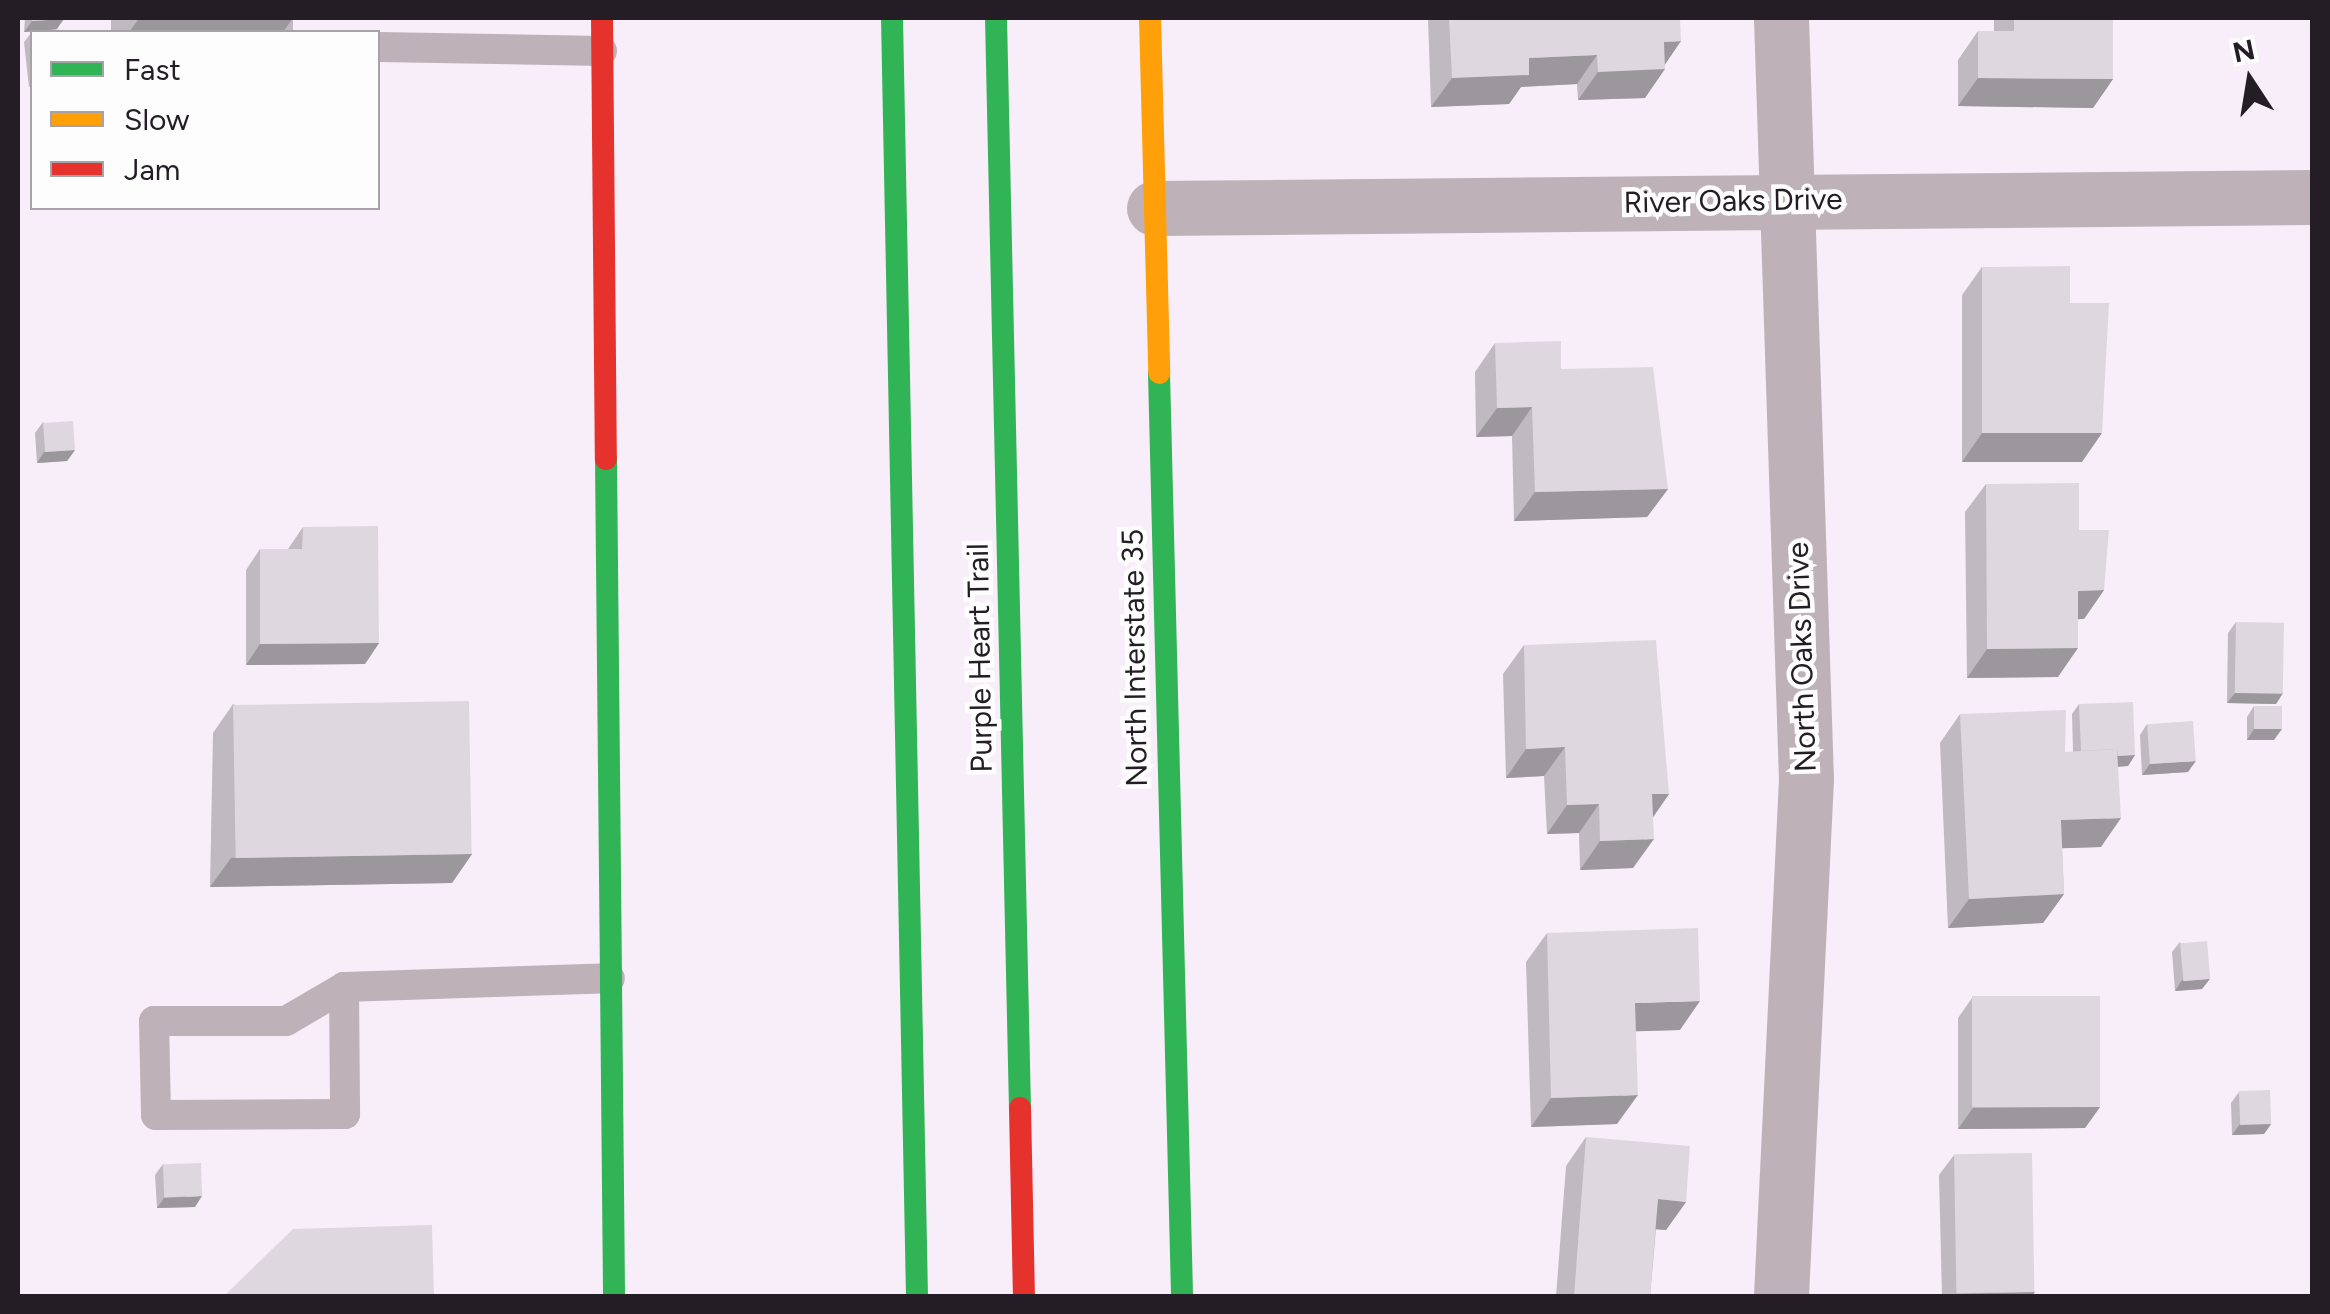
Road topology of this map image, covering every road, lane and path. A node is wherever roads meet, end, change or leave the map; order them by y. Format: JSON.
{"nodes":[{"id":1,"x":602,"y":18,"type":"edge"},
{"id":2,"x":892,"y":18,"type":"edge"},
{"id":3,"x":996,"y":18,"type":"edge"},
{"id":4,"x":1150,"y":18,"type":"edge"},
{"id":5,"x":1780,"y":18,"type":"edge"},
{"id":6,"x":439,"y":32,"type":"edge"},
{"id":7,"x":380,"y":46,"type":"edge"},
{"id":8,"x":602,"y":50,"type":"junction"},
{"id":9,"x":2312,"y":197,"type":"edge"},
{"id":10,"x":1786,"y":201,"type":"junction"},
{"id":11,"x":1154,"y":208,"type":"junction"},
{"id":12,"x":610,"y":978,"type":"junction"},
{"id":13,"x":344,"y":987,"type":"junction"},
{"id":14,"x":614,"y":1296,"type":"edge"},
{"id":15,"x":917,"y":1296,"type":"edge"},
{"id":16,"x":1024,"y":1296,"type":"edge"},
{"id":17,"x":1182,"y":1296,"type":"edge"},
{"id":18,"x":1781,"y":1296,"type":"edge"}],
"edges":[{"from":1,"to":8,"type":"main road"},
{"from":2,"to":15,"type":"main road"},
{"from":3,"to":16,"type":"main road","name":"Purple Heart Trail"},
{"from":4,"to":11,"type":"main road","name":"North Interstate 35"},
{"from":5,"to":10,"type":"street","name":"North Oaks Drive"},
{"from":6,"to":7,"type":"lane"},
{"from":6,"to":8,"type":"lane"},
{"from":8,"to":12,"type":"main road"},
{"from":9,"to":10,"type":"street","name":"River Oaks Drive"},
{"from":10,"to":11,"type":"street","name":"River Oaks Drive"},
{"from":10,"to":18,"type":"street","name":"North Oaks Drive"},
{"from":11,"to":17,"type":"main road","name":"North Interstate 35"},
{"from":12,"to":13,"type":"lane"},
{"from":12,"to":14,"type":"main road"},
{"from":13,"to":13,"type":"lane"}]}
